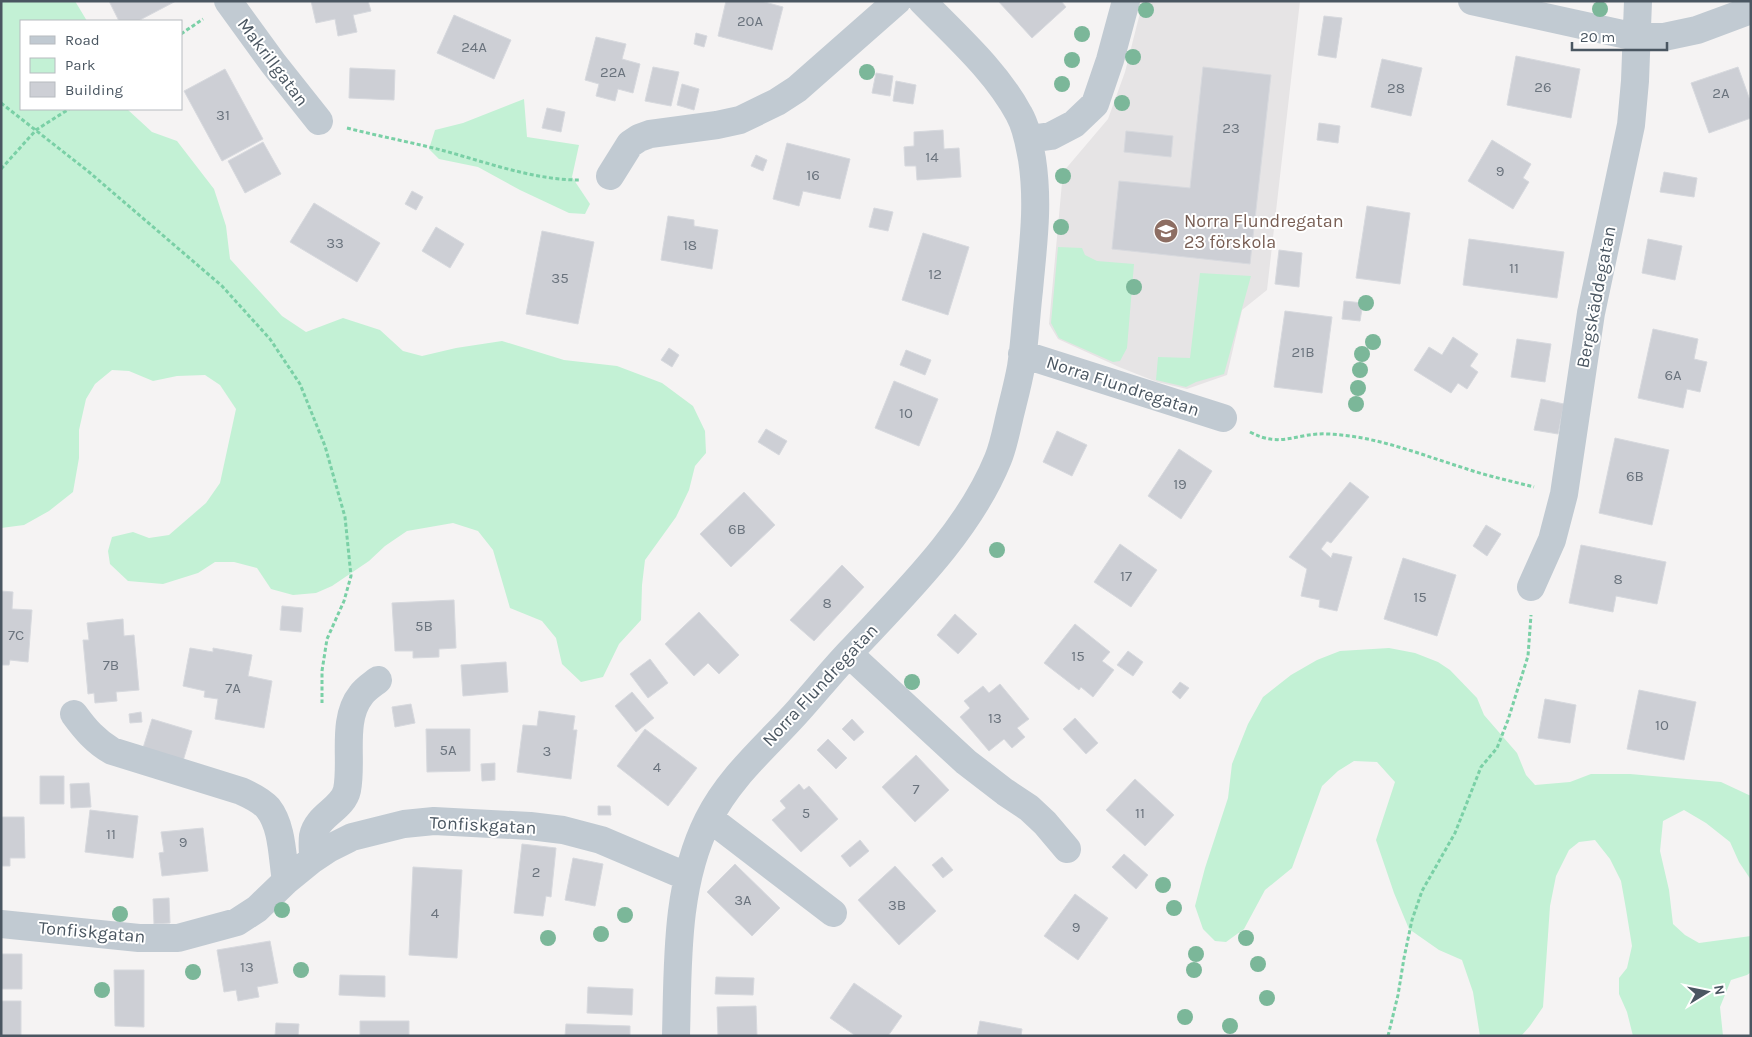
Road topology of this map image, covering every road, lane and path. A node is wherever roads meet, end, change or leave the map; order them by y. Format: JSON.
{"nodes":[{"id":1,"x":228,"y":1,"type":"edge"},
{"id":2,"x":896,"y":1,"type":"edge"},
{"id":3,"x":922,"y":1,"type":"edge"},
{"id":4,"x":1126,"y":1,"type":"edge"},
{"id":5,"x":1472,"y":1,"type":"edge"},
{"id":6,"x":1638,"y":1,"type":"edge"},
{"id":7,"x":1751,"y":10,"type":"edge"},
{"id":8,"x":1636,"y":37,"type":"junction"},
{"id":9,"x":1,"y":103,"type":"edge"},
{"id":10,"x":66,"y":110,"type":"edge"},
{"id":11,"x":319,"y":122,"type":"joint"},
{"id":12,"x":36,"y":130,"type":"junction"},
{"id":13,"x":1029,"y":139,"type":"junction"},
{"id":14,"x":1,"y":169,"type":"edge"},
{"id":15,"x":610,"y":176,"type":"joint"},
{"id":16,"x":1022,"y":354,"type":"junction"},
{"id":17,"x":1223,"y":418,"type":"joint"},
{"id":18,"x":1564,"y":494,"type":"junction"},
{"id":19,"x":1531,"y":587,"type":"joint"},
{"id":20,"x":849,"y":654,"type":"junction"},
{"id":21,"x":378,"y":680,"type":"dead end"},
{"id":22,"x":323,"y":710,"type":"dead end"},
{"id":23,"x":74,"y":714,"type":"dead end"},
{"id":24,"x":709,"y":818,"type":"junction"},
{"id":25,"x":1067,"y":849,"type":"dead end"},
{"id":26,"x":313,"y":859,"type":"junction"},
{"id":27,"x":688,"y":876,"type":"junction"},
{"id":28,"x":286,"y":881,"type":"junction"},
{"id":29,"x":833,"y":913,"type":"dead end"},
{"id":30,"x":1,"y":924,"type":"edge"},
{"id":31,"x":676,"y":1036,"type":"edge"},
{"id":32,"x":1388,"y":1036,"type":"edge"}],
"edges":[{"from":1,"to":11,"type":"street","name":"Makrillgatan"},
{"from":2,"to":15,"type":"street"},
{"from":3,"to":13,"type":"street","name":"Norra Flundregatan"},
{"from":4,"to":13,"type":"street"},
{"from":5,"to":8,"type":"street"},
{"from":6,"to":8,"type":"street","name":"Bergskäddegatan"},
{"from":7,"to":8,"type":"street"},
{"from":8,"to":18,"type":"street","name":"Bergskäddegatan"},
{"from":9,"to":12,"type":"path"},
{"from":10,"to":12,"type":"path"},
{"from":11,"to":15,"type":"path"},
{"from":12,"to":14,"type":"path"},
{"from":12,"to":22,"type":"path"},
{"from":13,"to":16,"type":"street","name":"Norra Flundregatan"},
{"from":16,"to":17,"type":"street","name":"Norra Flundregatan"},
{"from":16,"to":20,"type":"street","name":"Norra Flundregatan"},
{"from":17,"to":18,"type":"path"},
{"from":18,"to":19,"type":"street","name":"Bergskäddegatan"},
{"from":19,"to":32,"type":"path"},
{"from":20,"to":24,"type":"street","name":"Norra Flundregatan"},
{"from":20,"to":25,"type":"street"},
{"from":21,"to":26,"type":"street"},
{"from":23,"to":28,"type":"street"},
{"from":24,"to":27,"type":"street","name":"Norra Flundregatan"},
{"from":24,"to":29,"type":"street"},
{"from":26,"to":27,"type":"street","name":"Tonfiskgatan"},
{"from":26,"to":28,"type":"street","name":"Tonfiskgatan"},
{"from":27,"to":31,"type":"street","name":"Norra Flundregatan"},
{"from":28,"to":30,"type":"street","name":"Tonfiskgatan"}]}
